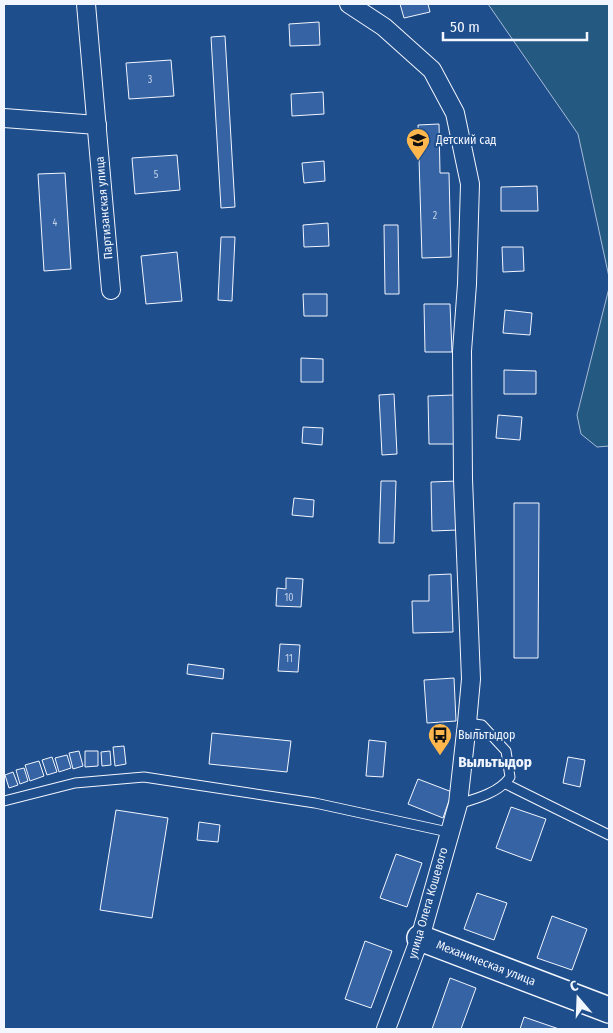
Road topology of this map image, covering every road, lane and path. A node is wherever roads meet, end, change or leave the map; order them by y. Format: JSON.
{"nodes":[{"id":1,"x":86,"y":4,"type":"edge"},
{"id":2,"x":349,"y":4,"type":"edge"},
{"id":3,"x":4,"y":118,"type":"edge"},
{"id":4,"x":97,"y":125,"type":"junction"},
{"id":5,"x":111,"y":290,"type":"dead end"},
{"id":6,"x":467,"y":723,"type":"junction"},
{"id":7,"x":506,"y":784,"type":"junction"},
{"id":8,"x":4,"y":801,"type":"edge"},
{"id":9,"x":458,"y":804,"type":"junction"},
{"id":10,"x":448,"y":832,"type":"junction"},
{"id":11,"x":609,"y":835,"type":"edge"},
{"id":12,"x":420,"y":938,"type":"junction"},
{"id":13,"x":609,"y":1010,"type":"edge"},
{"id":14,"x":386,"y":1029,"type":"edge"}],
"edges":[{"from":1,"to":4,"type":"street","name":"Партизанская улица"},
{"from":2,"to":6,"type":"street","name":"улица Олега Кошевого"},
{"from":3,"to":4,"type":"street"},
{"from":4,"to":5,"type":"street","name":"Партизанская улица"},
{"from":6,"to":7,"type":"lane"},
{"from":6,"to":9,"type":"street","name":"улица Олега Кошевого"},
{"from":7,"to":9,"type":"lane"},
{"from":7,"to":11,"type":"lane"},
{"from":8,"to":10,"type":"lane"},
{"from":9,"to":10,"type":"street","name":"улица Олега Кошевого"},
{"from":10,"to":12,"type":"street","name":"улица Олега Кошевого"},
{"from":12,"to":13,"type":"street","name":"Механическая улица"},
{"from":12,"to":14,"type":"street","name":"улица Олега Кошевого"}]}
